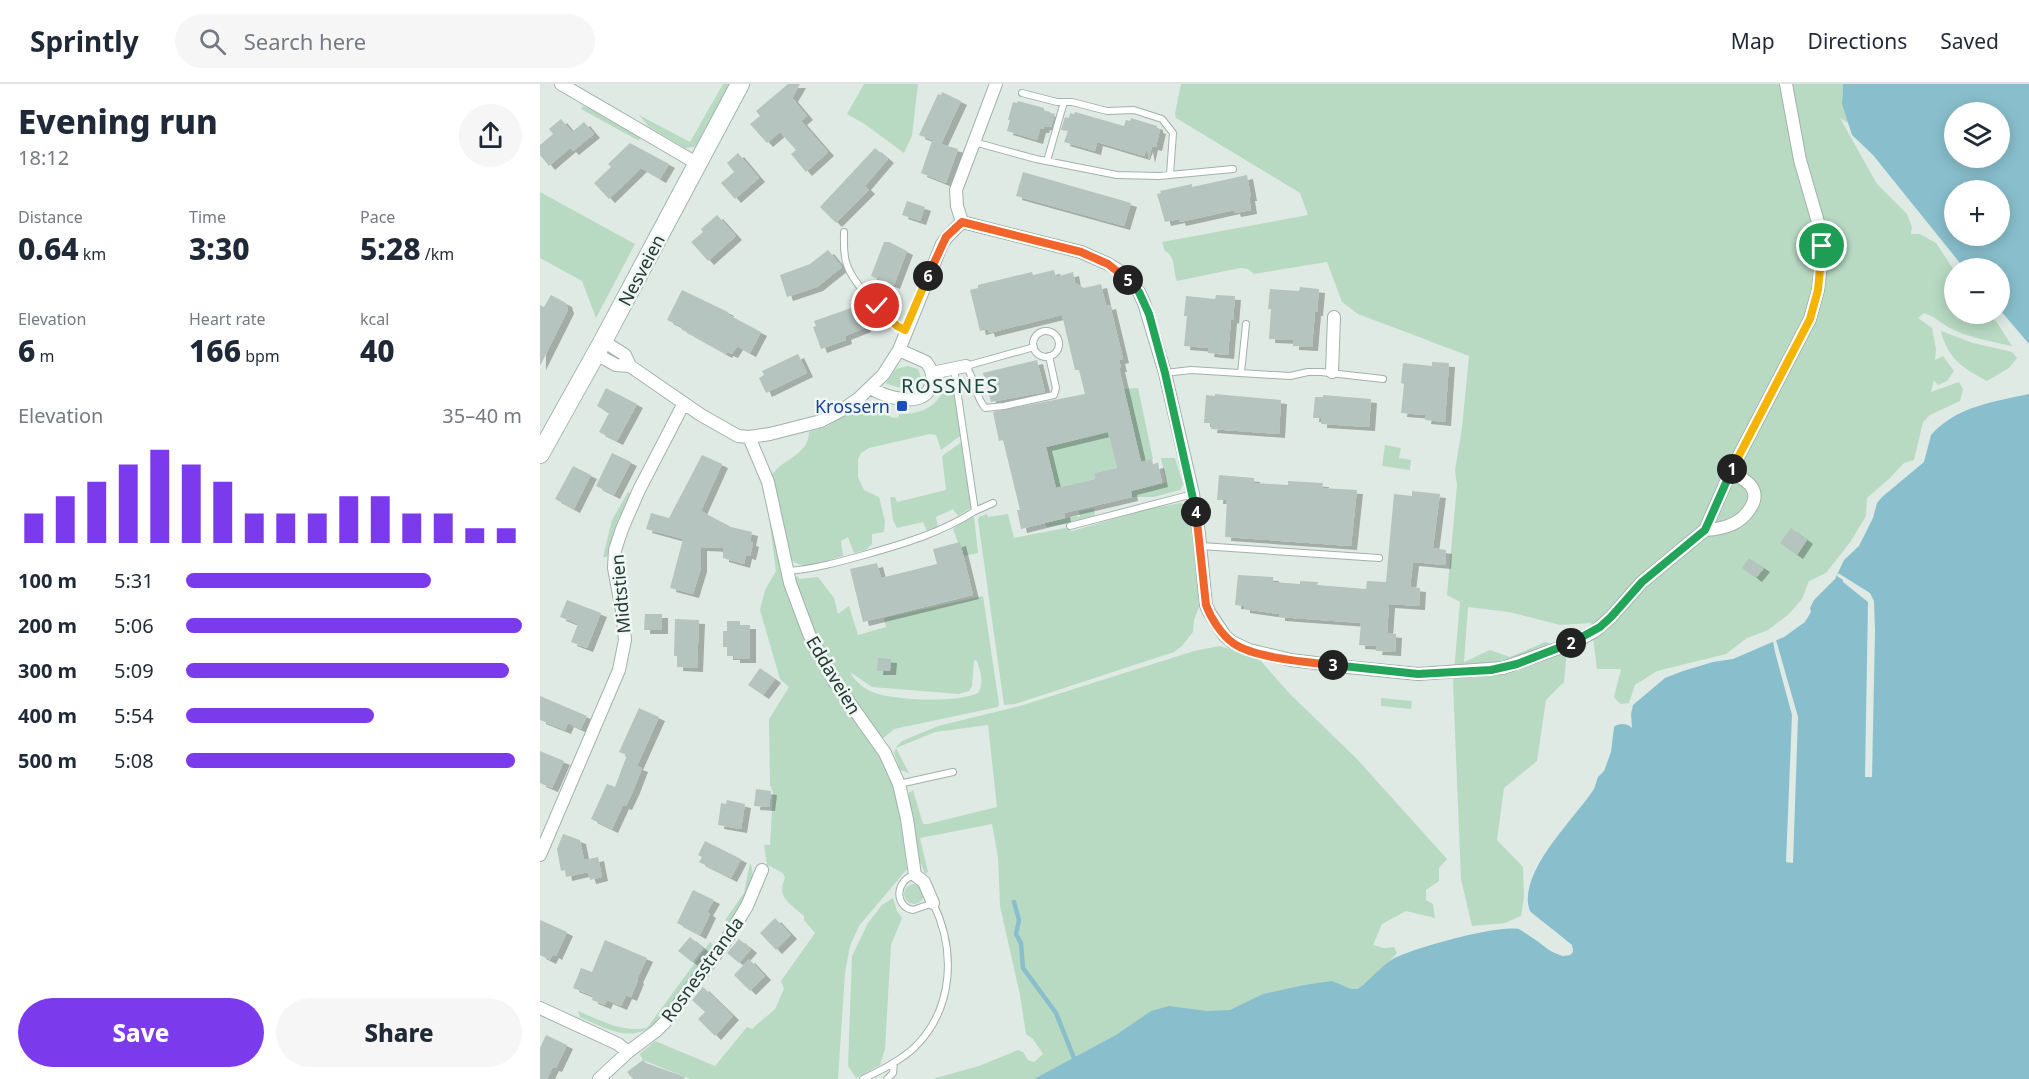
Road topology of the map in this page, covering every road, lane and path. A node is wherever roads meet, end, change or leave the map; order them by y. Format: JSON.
{"nodes":[{"id":1,"x":561,"y":84,"type":"edge"},
{"id":2,"x":740,"y":84,"type":"edge"},
{"id":3,"x":996,"y":84,"type":"edge"},
{"id":4,"x":1786,"y":84,"type":"edge"},
{"id":5,"x":1022,"y":93,"type":"dead end"},
{"id":6,"x":1064,"y":102,"type":"junction"},
{"id":7,"x":974,"y":142,"type":"junction"},
{"id":8,"x":1047,"y":161,"type":"junction"},
{"id":9,"x":698,"y":164,"type":"junction"},
{"id":10,"x":1233,"y":169,"type":"dead end"},
{"id":11,"x":1170,"y":174,"type":"junction"},
{"id":12,"x":962,"y":222,"type":"junction"},
{"id":13,"x":844,"y":232,"type":"dead end"},
{"id":14,"x":1334,"y":316,"type":"dead end"},
{"id":15,"x":1246,"y":324,"type":"dead end"},
{"id":16,"x":905,"y":330,"type":"junction"},
{"id":17,"x":1034,"y":347,"type":"junction"},
{"id":18,"x":600,"y":348,"type":"junction"},
{"id":19,"x":899,"y":350,"type":"junction"},
{"id":20,"x":1049,"y":356,"type":"junction"},
{"id":21,"x":960,"y":367,"type":"junction"},
{"id":22,"x":1332,"y":372,"type":"junction"},
{"id":23,"x":1165,"y":373,"type":"junction"},
{"id":24,"x":1242,"y":373,"type":"junction"},
{"id":25,"x":932,"y":374,"type":"junction"},
{"id":26,"x":1383,"y":379,"type":"dead end"},
{"id":27,"x":871,"y":388,"type":"junction"},
{"id":28,"x":684,"y":402,"type":"junction"},
{"id":29,"x":749,"y":437,"type":"junction"},
{"id":30,"x":540,"y":454,"type":"edge"},
{"id":31,"x":1730,"y":473,"type":"junction"},
{"id":32,"x":1193,"y":494,"type":"junction"},
{"id":33,"x":993,"y":503,"type":"dead end"},
{"id":34,"x":975,"y":511,"type":"junction"},
{"id":35,"x":1070,"y":526,"type":"dead end"},
{"id":36,"x":1705,"y":530,"type":"junction"},
{"id":37,"x":1201,"y":546,"type":"junction"},
{"id":38,"x":1380,"y":558,"type":"dead end"},
{"id":39,"x":787,"y":571,"type":"junction"},
{"id":40,"x":953,"y":772,"type":"dead end"},
{"id":41,"x":899,"y":784,"type":"junction"},
{"id":42,"x":540,"y":855,"type":"edge"},
{"id":43,"x":762,"y":870,"type":"dead end"},
{"id":44,"x":915,"y":875,"type":"junction"},
{"id":45,"x":933,"y":903,"type":"junction"},
{"id":46,"x":540,"y":1008,"type":"edge"},
{"id":47,"x":628,"y":1052,"type":"junction"},
{"id":48,"x":894,"y":1063,"type":"junction"},
{"id":49,"x":599,"y":1079,"type":"edge"},
{"id":50,"x":864,"y":1079,"type":"edge"},
{"id":51,"x":887,"y":1079,"type":"edge"}],
"edges":[{"from":1,"to":9,"type":"street"},
{"from":2,"to":9,"type":"main road","name":"Nesveien"},
{"from":3,"to":7,"type":"street"},
{"from":4,"to":31,"type":"street"},
{"from":5,"to":6,"type":"lane"},
{"from":6,"to":8,"type":"lane"},
{"from":6,"to":11,"type":"lane"},
{"from":7,"to":8,"type":"lane"},
{"from":7,"to":12,"type":"street"},
{"from":8,"to":11,"type":"lane"},
{"from":9,"to":18,"type":"main road","name":"Nesveien"},
{"from":10,"to":11,"type":"lane"},
{"from":12,"to":16,"type":"street"},
{"from":12,"to":23,"type":"street"},
{"from":13,"to":16,"type":"lane"},
{"from":14,"to":22,"type":"street"},
{"from":15,"to":24,"type":"lane"},
{"from":16,"to":19,"type":"street"},
{"from":17,"to":20,"type":"lane"},
{"from":17,"to":20,"type":"lane"},
{"from":17,"to":21,"type":"lane"},
{"from":18,"to":28,"type":"street"},
{"from":18,"to":30,"type":"main road","name":"Nesveien"},
{"from":19,"to":25,"type":"street"},
{"from":19,"to":27,"type":"street"},
{"from":20,"to":21,"type":"lane"},
{"from":21,"to":25,"type":"street"},
{"from":21,"to":34,"type":"lane"},
{"from":22,"to":24,"type":"lane"},
{"from":22,"to":26,"type":"lane"},
{"from":23,"to":24,"type":"lane"},
{"from":23,"to":32,"type":"street"},
{"from":25,"to":27,"type":"street"},
{"from":27,"to":29,"type":"street"},
{"from":28,"to":29,"type":"street"},
{"from":28,"to":42,"type":"street","name":"Midtstien"},
{"from":29,"to":39,"type":"street","name":"Eddaveien"},
{"from":31,"to":36,"type":"street"},
{"from":31,"to":36,"type":"street"},
{"from":32,"to":35,"type":"lane"},
{"from":32,"to":37,"type":"street"},
{"from":33,"to":34,"type":"lane"},
{"from":34,"to":39,"type":"lane"},
{"from":36,"to":37,"type":"street"},
{"from":37,"to":38,"type":"lane"},
{"from":39,"to":41,"type":"street","name":"Eddaveien"},
{"from":40,"to":41,"type":"lane"},
{"from":41,"to":44,"type":"street","name":"Eddaveien"},
{"from":43,"to":47,"type":"street","name":"Rosnesstranda"},
{"from":44,"to":45,"type":"street","name":"Eddaveien"},
{"from":44,"to":45,"type":"lane"},
{"from":45,"to":48,"type":"lane"},
{"from":46,"to":47,"type":"street"},
{"from":47,"to":49,"type":"street","name":"Rosnesstranda"},
{"from":48,"to":50,"type":"lane"},
{"from":48,"to":51,"type":"lane"}]}
